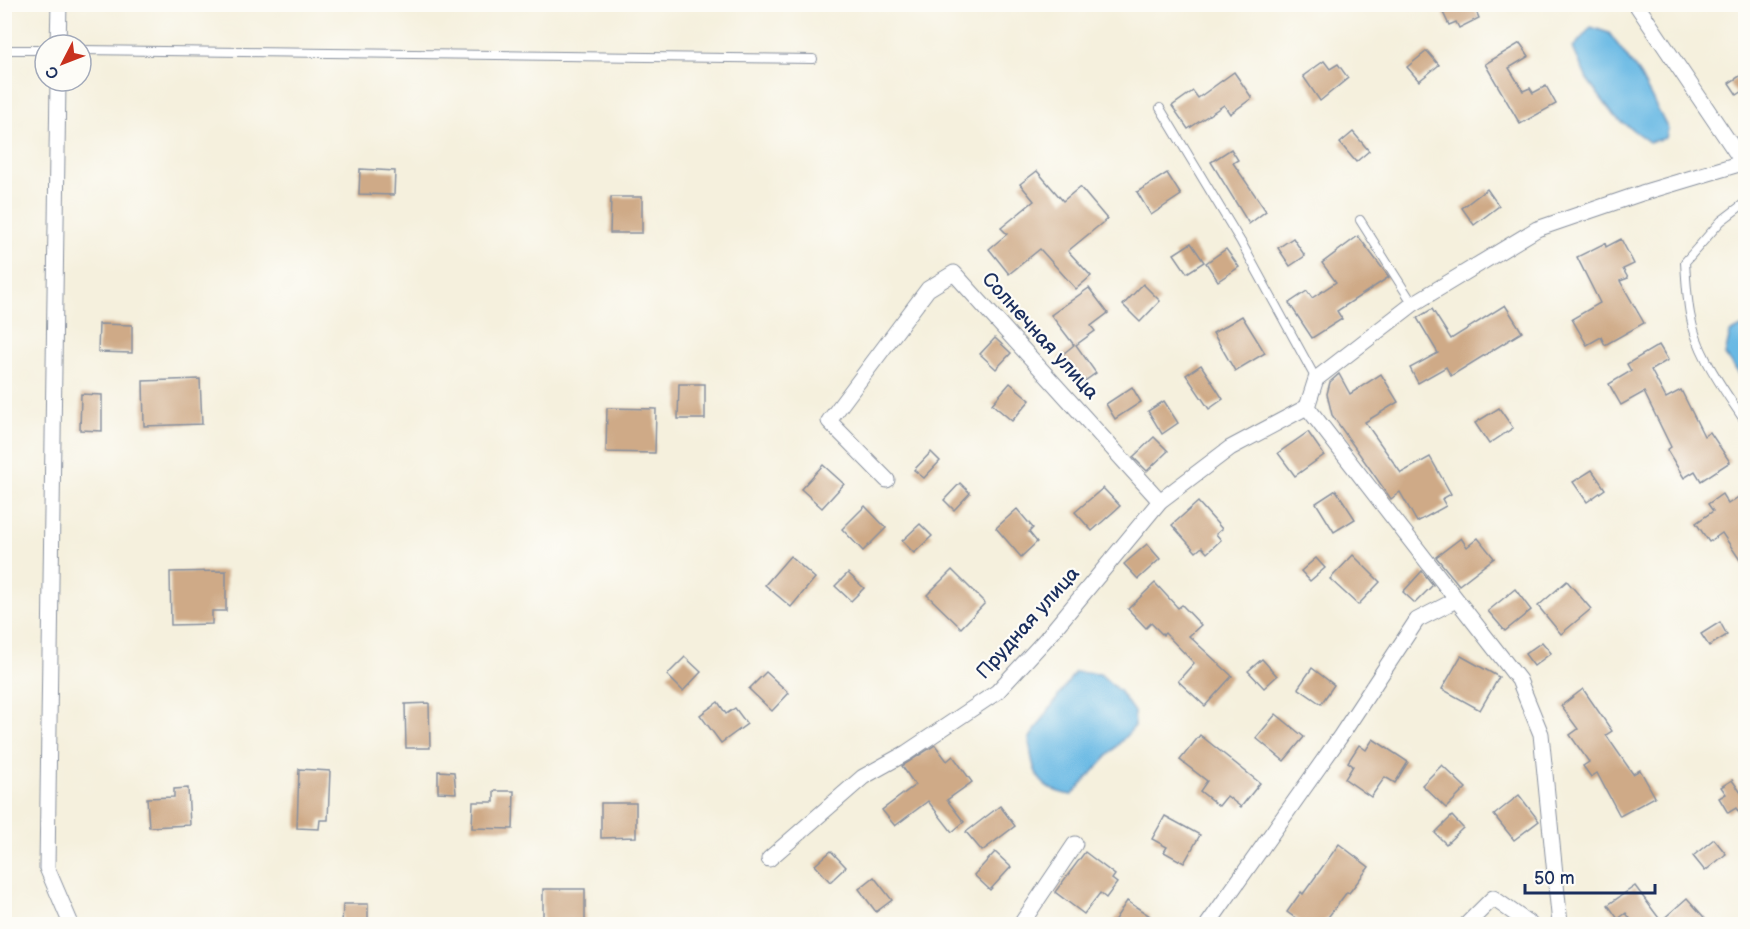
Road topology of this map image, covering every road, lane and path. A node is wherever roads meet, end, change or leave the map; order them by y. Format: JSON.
{"nodes":[{"id":1,"x":59,"y":4,"type":"edge"},
{"id":2,"x":1636,"y":4,"type":"edge"},
{"id":3,"x":58,"y":33,"type":"edge"},
{"id":4,"x":4,"y":50,"type":"edge"},
{"id":5,"x":33,"y":50,"type":"edge"},
{"id":6,"x":93,"y":50,"type":"edge"},
{"id":7,"x":813,"y":59,"type":"dead end"},
{"id":8,"x":58,"y":93,"type":"edge"},
{"id":9,"x":1161,"y":108,"type":"dead end"},
{"id":10,"x":1739,"y":145,"type":"edge"},
{"id":11,"x":1744,"y":165,"type":"edge"},
{"id":12,"x":1746,"y":202,"type":"edge"},
{"id":13,"x":1360,"y":220,"type":"dead end"},
{"id":14,"x":1413,"y":304,"type":"junction"},
{"id":15,"x":1316,"y":379,"type":"junction"},
{"id":16,"x":1307,"y":407,"type":"junction"},
{"id":17,"x":1746,"y":423,"type":"edge"},
{"id":18,"x":887,"y":480,"type":"dead end"},
{"id":19,"x":1160,"y":501,"type":"junction"},
{"id":20,"x":1456,"y":600,"type":"junction"},
{"id":21,"x":1075,"y":844,"type":"dead end"},
{"id":22,"x":769,"y":859,"type":"dead end"},
{"id":23,"x":70,"y":924,"type":"edge"},
{"id":24,"x":1021,"y":924,"type":"edge"},
{"id":25,"x":1208,"y":924,"type":"edge"},
{"id":26,"x":1467,"y":924,"type":"edge"},
{"id":27,"x":1530,"y":924,"type":"edge"},
{"id":28,"x":1560,"y":924,"type":"edge"}],
"edges":[{"from":1,"to":3,"type":"street"},
{"from":2,"to":10,"type":"street"},
{"from":4,"to":5,"type":"lane"},
{"from":6,"to":7,"type":"lane"},
{"from":8,"to":23,"type":"street"},
{"from":9,"to":15,"type":"lane"},
{"from":10,"to":11,"type":"street"},
{"from":11,"to":14,"type":"street"},
{"from":12,"to":17,"type":"lane"},
{"from":13,"to":14,"type":"lane"},
{"from":14,"to":15,"type":"street"},
{"from":15,"to":16,"type":"street"},
{"from":16,"to":19,"type":"street","name":"Прудная улица"},
{"from":16,"to":20,"type":"street"},
{"from":18,"to":19,"type":"street","name":"Солнечная улица"},
{"from":19,"to":22,"type":"street","name":"Прудная улица"},
{"from":20,"to":25,"type":"street"},
{"from":20,"to":28,"type":"street"},
{"from":21,"to":24,"type":"street"},
{"from":26,"to":27,"type":"street"}]}
